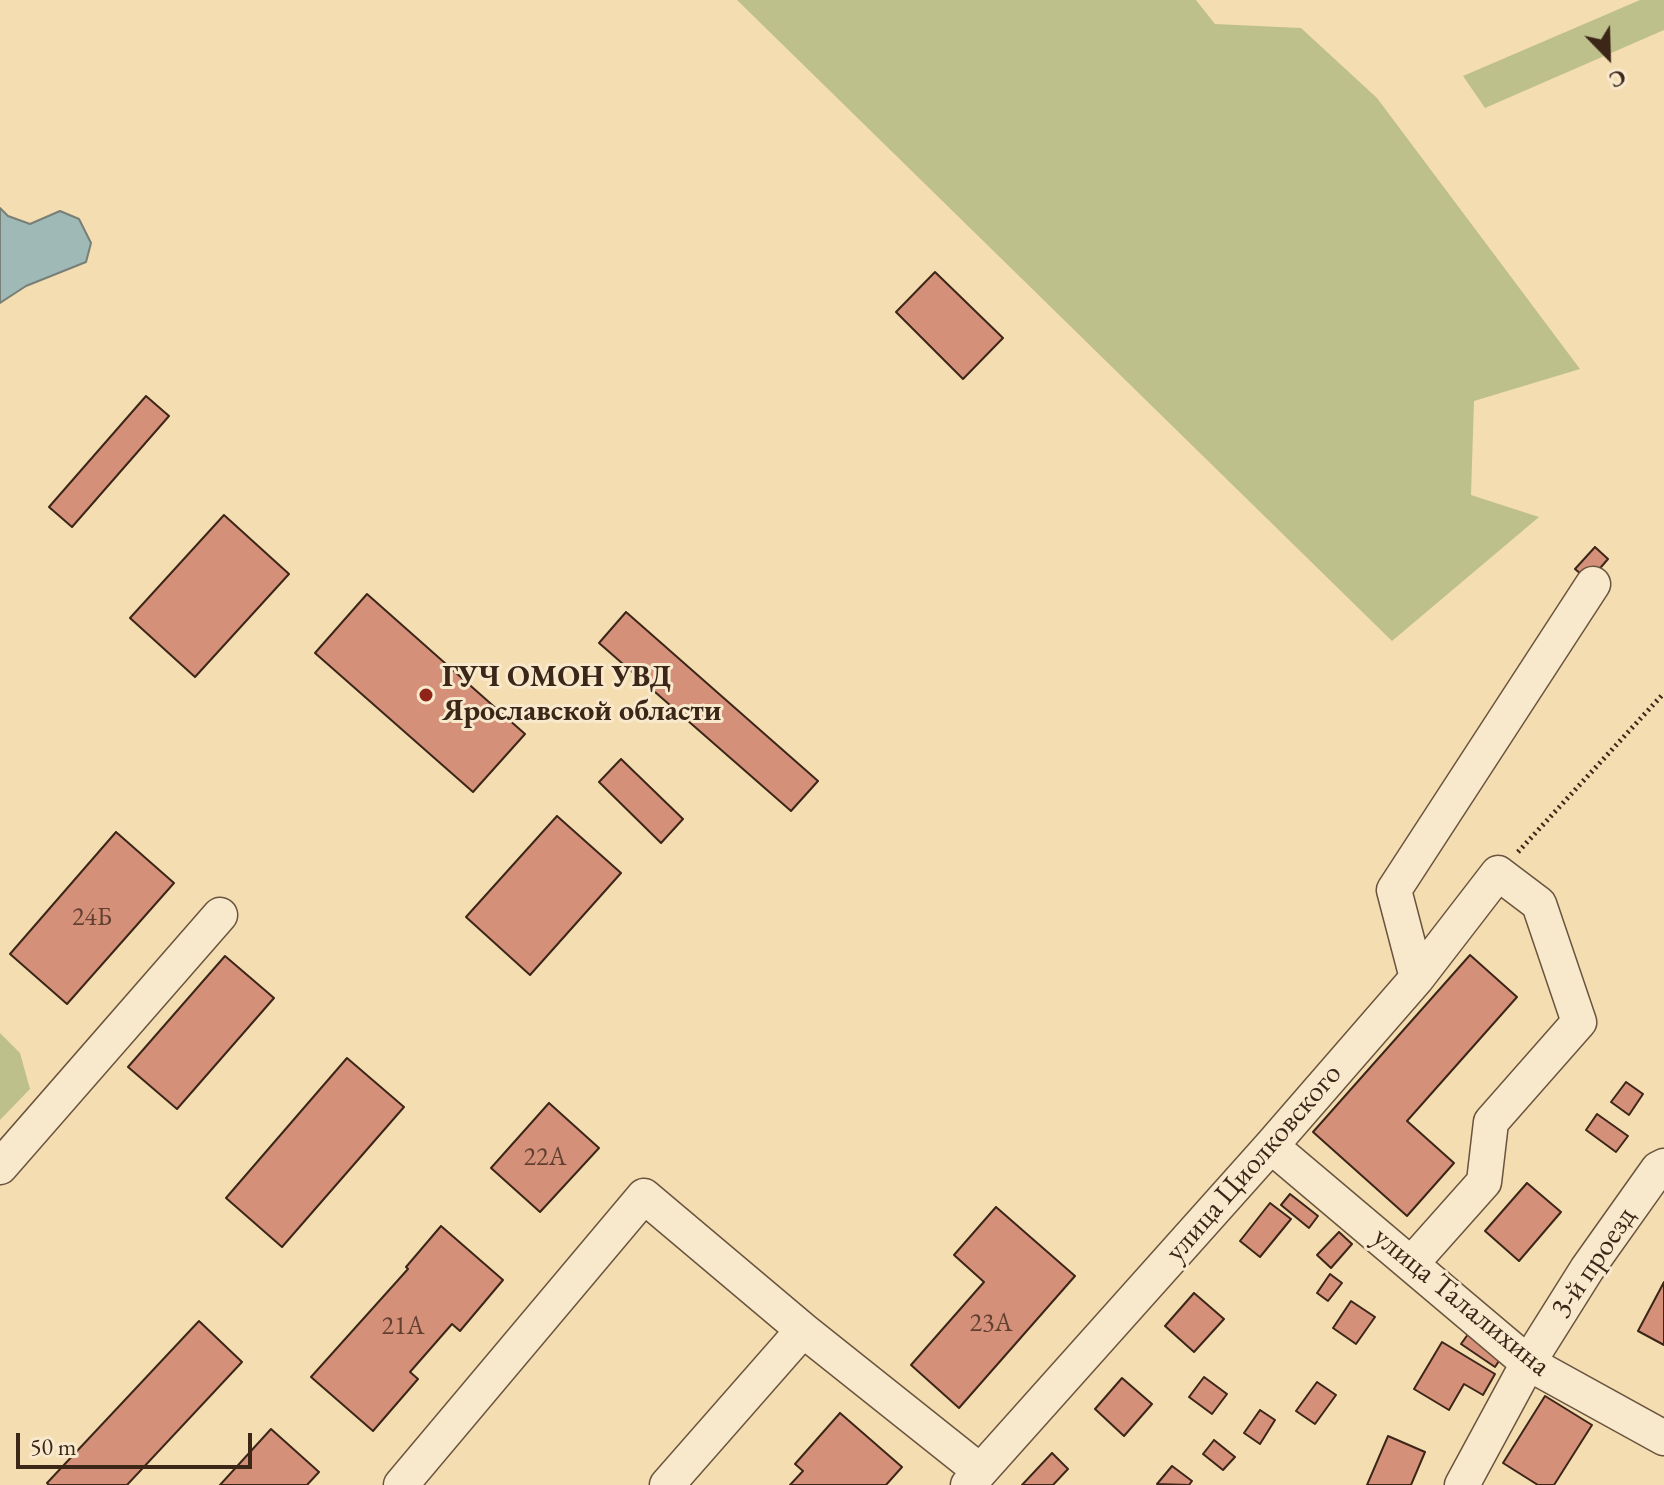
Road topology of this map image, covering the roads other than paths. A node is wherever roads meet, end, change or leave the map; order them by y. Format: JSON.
{"nodes":[{"id":1,"x":1593,"y":584,"type":"dead end"},
{"id":2,"x":220,"y":915,"type":"dead end"},
{"id":3,"x":1417,"y":978,"type":"junction"},
{"id":4,"x":1271,"y":1146,"type":"junction"},
{"id":5,"x":1664,"y":1166,"type":"edge"},
{"id":6,"x":0,"y":1167,"type":"edge"},
{"id":7,"x":1411,"y":1264,"type":"junction"},
{"id":8,"x":803,"y":1330,"type":"junction"},
{"id":9,"x":1528,"y":1363,"type":"junction"},
{"id":10,"x":1664,"y":1438,"type":"edge"},
{"id":11,"x":974,"y":1478,"type":"edge"},
{"id":12,"x":401,"y":1485,"type":"edge"},
{"id":13,"x":667,"y":1485,"type":"edge"},
{"id":14,"x":1462,"y":1485,"type":"edge"}],
"edges":[{"from":1,"to":3,"type":"street"},
{"from":2,"to":6,"type":"street"},
{"from":3,"to":4,"type":"street","name":"улица Циолковского"},
{"from":3,"to":7,"type":"street","name":"улица Циолковского"},
{"from":4,"to":7,"type":"street","name":"улица Талалихина"},
{"from":4,"to":11,"type":"street","name":"улица Циолковского"},
{"from":5,"to":9,"type":"street","name":"3-й проезд"},
{"from":7,"to":9,"type":"street","name":"улица Талалихина"},
{"from":8,"to":11,"type":"street"},
{"from":8,"to":12,"type":"street"},
{"from":8,"to":13,"type":"street"},
{"from":9,"to":10,"type":"street","name":"улица Талалихина"},
{"from":9,"to":14,"type":"street","name":"3-й проезд"}]}
